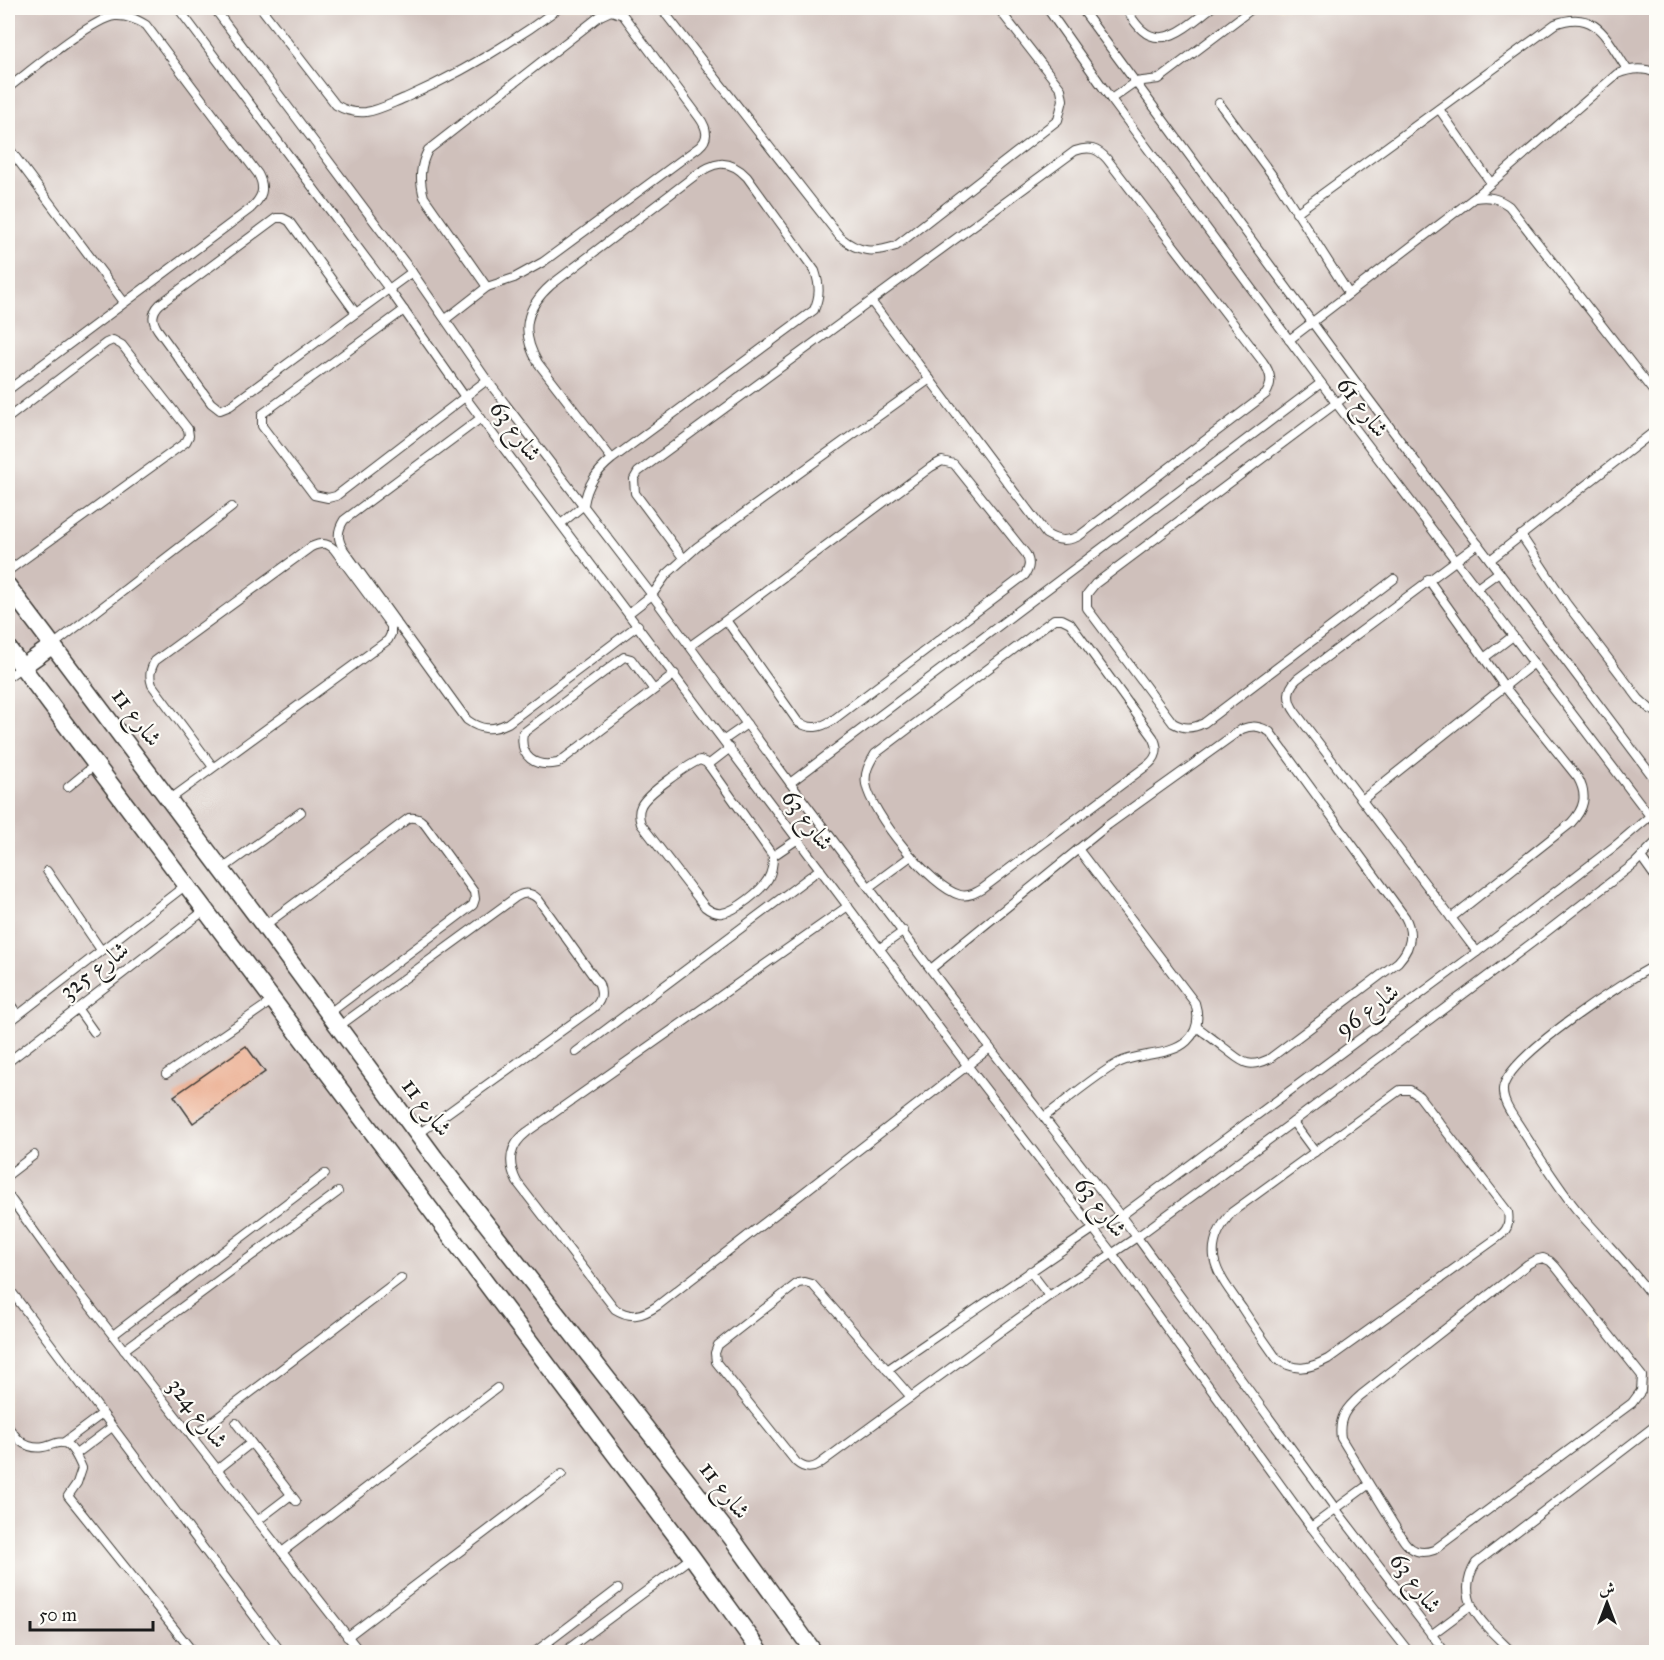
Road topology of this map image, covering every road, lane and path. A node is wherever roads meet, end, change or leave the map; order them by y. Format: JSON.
{"nodes":[{"id":1,"x":12,"y":8,"type":"edge"},
{"id":2,"x":178,"y":8,"type":"edge"},
{"id":3,"x":214,"y":8,"type":"edge"},
{"id":4,"x":261,"y":8,"type":"edge"},
{"id":5,"x":559,"y":8,"type":"edge"},
{"id":6,"x":660,"y":8,"type":"edge"},
{"id":7,"x":998,"y":8,"type":"edge"},
{"id":8,"x":1047,"y":8,"type":"edge"},
{"id":9,"x":1081,"y":8,"type":"edge"},
{"id":10,"x":1125,"y":8,"type":"edge"},
{"id":11,"x":1211,"y":8,"type":"edge"},
{"id":12,"x":1252,"y":8,"type":"edge"},
{"id":13,"x":8,"y":11,"type":"edge"},
{"id":14,"x":1627,"y":69,"type":"junction"},
{"id":15,"x":1656,"y":73,"type":"edge"},
{"id":16,"x":1135,"y":82,"type":"junction"},
{"id":17,"x":8,"y":88,"type":"edge"},
{"id":18,"x":1111,"y":99,"type":"junction"},
{"id":19,"x":1219,"y":104,"type":"dead end"},
{"id":20,"x":1439,"y":109,"type":"junction"},
{"id":21,"x":8,"y":147,"type":"edge"},
{"id":22,"x":1491,"y":183,"type":"junction"},
{"id":23,"x":1474,"y":198,"type":"junction"},
{"id":24,"x":1296,"y":213,"type":"junction"},
{"id":25,"x":412,"y":272,"type":"junction"},
{"id":26,"x":487,"y":287,"type":"junction"},
{"id":27,"x":389,"y":289,"type":"junction"},
{"id":28,"x":1349,"y":294,"type":"junction"},
{"id":29,"x":871,"y":300,"type":"junction"},
{"id":30,"x":124,"y":302,"type":"junction"},
{"id":31,"x":404,"y":310,"type":"junction"},
{"id":32,"x":356,"y":313,"type":"junction"},
{"id":33,"x":446,"y":319,"type":"junction"},
{"id":34,"x":1312,"y":322,"type":"junction"},
{"id":35,"x":1289,"y":340,"type":"junction"},
{"id":36,"x":930,"y":378,"type":"junction"},
{"id":37,"x":487,"y":380,"type":"junction"},
{"id":38,"x":1321,"y":383,"type":"junction"},
{"id":39,"x":1359,"y":386,"type":"junction"},
{"id":40,"x":8,"y":390,"type":"edge"},
{"id":41,"x":1656,"y":395,"type":"edge"},
{"id":42,"x":465,"y":397,"type":"junction"},
{"id":43,"x":1336,"y":403,"type":"junction"},
{"id":44,"x":8,"y":417,"type":"edge"},
{"id":45,"x":481,"y":418,"type":"junction"},
{"id":46,"x":1656,"y":430,"type":"edge"},
{"id":47,"x":612,"y":459,"type":"junction"},
{"id":48,"x":584,"y":505,"type":"junction"},
{"id":49,"x":232,"y":507,"type":"dead end"},
{"id":50,"x":562,"y":523,"type":"junction"},
{"id":51,"x":1521,"y":535,"type":"junction"},
{"id":52,"x":1478,"y":544,"type":"junction"},
{"id":53,"x":684,"y":559,"type":"junction"},
{"id":54,"x":1455,"y":560,"type":"junction"},
{"id":55,"x":1490,"y":560,"type":"junction"},
{"id":56,"x":8,"y":571,"type":"edge"},
{"id":57,"x":1499,"y":572,"type":"junction"},
{"id":58,"x":1394,"y":579,"type":"dead end"},
{"id":59,"x":1428,"y":579,"type":"junction"},
{"id":60,"x":8,"y":585,"type":"edge"},
{"id":61,"x":1477,"y":588,"type":"junction"},
{"id":62,"x":652,"y":595,"type":"junction"},
{"id":63,"x":629,"y":612,"type":"junction"},
{"id":64,"x":726,"y":620,"type":"junction"},
{"id":65,"x":638,"y":625,"type":"junction"},
{"id":66,"x":1514,"y":636,"type":"junction"},
{"id":67,"x":53,"y":645,"type":"junction"},
{"id":68,"x":690,"y":646,"type":"junction"},
{"id":69,"x":8,"y":648,"type":"edge"},
{"id":70,"x":1484,"y":658,"type":"junction"},
{"id":71,"x":1534,"y":663,"type":"junction"},
{"id":72,"x":22,"y":667,"type":"junction"},
{"id":73,"x":675,"y":674,"type":"junction"},
{"id":74,"x":8,"y":677,"type":"edge"},
{"id":75,"x":1504,"y":686,"type":"junction"},
{"id":76,"x":654,"y":690,"type":"junction"},
{"id":77,"x":1656,"y":712,"type":"edge"},
{"id":78,"x":747,"y":724,"type":"junction"},
{"id":79,"x":727,"y":744,"type":"junction"},
{"id":80,"x":97,"y":764,"type":"junction"},
{"id":81,"x":708,"y":765,"type":"junction"},
{"id":82,"x":213,"y":767,"type":"junction"},
{"id":83,"x":1656,"y":781,"type":"edge"},
{"id":84,"x":790,"y":783,"type":"junction"},
{"id":85,"x":68,"y":787,"type":"dead end"},
{"id":86,"x":169,"y":800,"type":"junction"},
{"id":87,"x":1362,"y":800,"type":"junction"},
{"id":88,"x":301,"y":812,"type":"dead end"},
{"id":89,"x":1655,"y":817,"type":"edge"},
{"id":90,"x":798,"y":839,"type":"junction"},
{"id":91,"x":1656,"y":842,"type":"edge"},
{"id":92,"x":1078,"y":849,"type":"junction"},
{"id":93,"x":773,"y":856,"type":"junction"},
{"id":94,"x":911,"y":856,"type":"junction"},
{"id":95,"x":1641,"y":857,"type":"junction"},
{"id":96,"x":820,"y":869,"type":"junction"},
{"id":97,"x":221,"y":870,"type":"junction"},
{"id":98,"x":47,"y":871,"type":"dead end"},
{"id":99,"x":1656,"y":878,"type":"edge"},
{"id":100,"x":186,"y":885,"type":"junction"},
{"id":101,"x":869,"y":887,"type":"junction"},
{"id":102,"x":848,"y":906,"type":"junction"},
{"id":103,"x":205,"y":910,"type":"junction"},
{"id":104,"x":1450,"y":918,"type":"junction"},
{"id":105,"x":264,"y":926,"type":"junction"},
{"id":106,"x":904,"y":931,"type":"junction"},
{"id":107,"x":880,"y":948,"type":"junction"},
{"id":108,"x":101,"y":950,"type":"junction"},
{"id":109,"x":1477,"y":952,"type":"junction"},
{"id":110,"x":1656,"y":965,"type":"edge"},
{"id":111,"x":932,"y":968,"type":"junction"},
{"id":112,"x":8,"y":1000,"type":"edge"},
{"id":113,"x":272,"y":1001,"type":"junction"},
{"id":114,"x":77,"y":1008,"type":"junction"},
{"id":115,"x":18,"y":1015,"type":"junction"},
{"id":116,"x":333,"y":1020,"type":"junction"},
{"id":117,"x":8,"y":1023,"type":"edge"},
{"id":118,"x":1197,"y":1027,"type":"junction"},
{"id":119,"x":94,"y":1032,"type":"dead end"},
{"id":120,"x":990,"y":1048,"type":"junction"},
{"id":121,"x":576,"y":1052,"type":"dead end"},
{"id":122,"x":8,"y":1062,"type":"edge"},
{"id":123,"x":967,"y":1065,"type":"junction"},
{"id":124,"x":166,"y":1074,"type":"dead end"},
{"id":125,"x":1044,"y":1117,"type":"junction"},
{"id":126,"x":1293,"y":1122,"type":"junction"},
{"id":127,"x":417,"y":1135,"type":"junction"},
{"id":128,"x":1315,"y":1152,"type":"junction"},
{"id":129,"x":34,"y":1155,"type":"dead end"},
{"id":130,"x":325,"y":1174,"type":"dead end"},
{"id":131,"x":8,"y":1175,"type":"edge"},
{"id":132,"x":338,"y":1192,"type":"dead end"},
{"id":133,"x":8,"y":1195,"type":"edge"},
{"id":134,"x":1121,"y":1216,"type":"junction"},
{"id":135,"x":1093,"y":1229,"type":"junction"},
{"id":136,"x":1137,"y":1237,"type":"junction"},
{"id":137,"x":1112,"y":1253,"type":"junction"},
{"id":138,"x":1030,"y":1271,"type":"junction"},
{"id":139,"x":401,"y":1278,"type":"dead end"},
{"id":140,"x":8,"y":1287,"type":"edge"},
{"id":141,"x":1049,"y":1296,"type":"junction"},
{"id":142,"x":1656,"y":1302,"type":"edge"},
{"id":143,"x":113,"y":1335,"type":"junction"},
{"id":144,"x":124,"y":1350,"type":"junction"},
{"id":145,"x":887,"y":1370,"type":"junction"},
{"id":146,"x":497,"y":1388,"type":"dead end"},
{"id":147,"x":911,"y":1397,"type":"junction"},
{"id":148,"x":102,"y":1414,"type":"junction"},
{"id":149,"x":236,"y":1423,"type":"dead end"},
{"id":150,"x":1656,"y":1425,"type":"edge"},
{"id":151,"x":8,"y":1427,"type":"edge"},
{"id":152,"x":112,"y":1427,"type":"junction"},
{"id":153,"x":192,"y":1437,"type":"junction"},
{"id":154,"x":63,"y":1443,"type":"junction"},
{"id":155,"x":252,"y":1443,"type":"junction"},
{"id":156,"x":76,"y":1454,"type":"junction"},
{"id":157,"x":217,"y":1470,"type":"junction"},
{"id":158,"x":562,"y":1474,"type":"dead end"},
{"id":159,"x":1368,"y":1485,"type":"junction"},
{"id":160,"x":1335,"y":1508,"type":"junction"},
{"id":161,"x":257,"y":1521,"type":"junction"},
{"id":162,"x":1311,"y":1527,"type":"junction"},
{"id":163,"x":282,"y":1552,"type":"junction"},
{"id":164,"x":692,"y":1557,"type":"junction"},
{"id":165,"x":618,"y":1589,"type":"dead end"},
{"id":166,"x":1470,"y":1606,"type":"junction"},
{"id":167,"x":1431,"y":1635,"type":"junction"},
{"id":168,"x":347,"y":1637,"type":"junction"},
{"id":169,"x":193,"y":1653,"type":"edge"},
{"id":170,"x":281,"y":1653,"type":"edge"},
{"id":171,"x":360,"y":1653,"type":"edge"},
{"id":172,"x":534,"y":1653,"type":"edge"},
{"id":173,"x":564,"y":1653,"type":"edge"},
{"id":174,"x":761,"y":1653,"type":"edge"},
{"id":175,"x":814,"y":1653,"type":"edge"},
{"id":176,"x":1410,"y":1653,"type":"edge"},
{"id":177,"x":1445,"y":1653,"type":"edge"},
{"id":178,"x":1512,"y":1653,"type":"edge"}],
"edges":[{"from":1,"to":13,"type":"lane"},
{"from":2,"to":27,"type":"lane","name":"شارع 63"},
{"from":3,"to":25,"type":"lane","name":"شارع 63"},
{"from":4,"to":5,"type":"lane"},
{"from":6,"to":7,"type":"lane"},
{"from":8,"to":18,"type":"lane","name":"شارع 61"},
{"from":9,"to":16,"type":"lane","name":"شارع 61"},
{"from":10,"to":11,"type":"lane"},
{"from":12,"to":16,"type":"lane"},
{"from":14,"to":15,"type":"lane"},
{"from":14,"to":20,"type":"lane"},
{"from":14,"to":22,"type":"lane"},
{"from":16,"to":18,"type":"lane"},
{"from":16,"to":34,"type":"lane","name":"شارع 61"},
{"from":17,"to":30,"type":"lane"},
{"from":18,"to":35,"type":"lane","name":"شارع 61"},
{"from":19,"to":24,"type":"lane"},
{"from":20,"to":22,"type":"lane"},
{"from":20,"to":24,"type":"lane"},
{"from":21,"to":30,"type":"lane"},
{"from":22,"to":23,"type":"lane"},
{"from":23,"to":28,"type":"lane"},
{"from":23,"to":41,"type":"lane"},
{"from":24,"to":28,"type":"lane"},
{"from":25,"to":27,"type":"lane"},
{"from":25,"to":33,"type":"lane","name":"شارع 63"},
{"from":26,"to":26,"type":"lane"},
{"from":26,"to":33,"type":"lane"},
{"from":27,"to":31,"type":"lane","name":"شارع 63"},
{"from":27,"to":32,"type":"lane"},
{"from":28,"to":34,"type":"lane"},
{"from":29,"to":36,"type":"lane"},
{"from":29,"to":36,"type":"lane"},
{"from":29,"to":53,"type":"lane"},
{"from":30,"to":40,"type":"lane"},
{"from":31,"to":42,"type":"lane","name":"شارع 63"},
{"from":31,"to":42,"type":"lane"},
{"from":32,"to":32,"type":"lane"},
{"from":33,"to":37,"type":"lane","name":"شارع 63"},
{"from":34,"to":35,"type":"lane"},
{"from":34,"to":39,"type":"lane","name":"شارع 61"},
{"from":35,"to":38,"type":"lane","name":"شارع 61"},
{"from":36,"to":53,"type":"lane"},
{"from":37,"to":42,"type":"lane"},
{"from":37,"to":48,"type":"lane","name":"شارع 63"},
{"from":38,"to":43,"type":"lane","name":"شارع 61"},
{"from":38,"to":84,"type":"lane"},
{"from":39,"to":43,"type":"lane"},
{"from":39,"to":52,"type":"lane","name":"شارع 61"},
{"from":42,"to":45,"type":"lane","name":"شارع 63"},
{"from":43,"to":54,"type":"lane","name":"شارع 61"},
{"from":43,"to":58,"type":"lane"},
{"from":44,"to":56,"type":"lane"},
{"from":45,"to":50,"type":"lane","name":"شارع 63"},
{"from":45,"to":65,"type":"lane"},
{"from":46,"to":51,"type":"lane"},
{"from":47,"to":47,"type":"lane"},
{"from":47,"to":48,"type":"lane"},
{"from":48,"to":50,"type":"lane"},
{"from":48,"to":62,"type":"lane","name":"شارع 63"},
{"from":49,"to":67,"type":"lane"},
{"from":50,"to":63,"type":"lane","name":"شارع 63"},
{"from":51,"to":55,"type":"lane"},
{"from":51,"to":77,"type":"lane"},
{"from":52,"to":54,"type":"lane"},
{"from":52,"to":55,"type":"lane","name":"شارع 61"},
{"from":53,"to":62,"type":"lane"},
{"from":54,"to":59,"type":"lane"},
{"from":54,"to":61,"type":"lane","name":"شارع 61"},
{"from":55,"to":57,"type":"lane","name":"شارع 61"},
{"from":57,"to":61,"type":"lane"},
{"from":57,"to":83,"type":"lane","name":"شارع 61"},
{"from":59,"to":70,"type":"lane"},
{"from":59,"to":87,"type":"lane"},
{"from":60,"to":67,"type":"street","name":"شارع 11"},
{"from":61,"to":66,"type":"lane","name":"شارع 61"},
{"from":62,"to":63,"type":"lane"},
{"from":62,"to":68,"type":"lane","name":"شارع 63"},
{"from":63,"to":65,"type":"lane","name":"شارع 63"},
{"from":64,"to":64,"type":"lane"},
{"from":64,"to":68,"type":"lane"},
{"from":65,"to":73,"type":"lane","name":"شارع 63"},
{"from":66,"to":70,"type":"lane"},
{"from":66,"to":71,"type":"lane","name":"شارع 61"},
{"from":67,"to":72,"type":"street"},
{"from":67,"to":86,"type":"street","name":"شارع 11"},
{"from":68,"to":78,"type":"lane","name":"شارع 63"},
{"from":69,"to":72,"type":"street"},
{"from":70,"to":75,"type":"lane"},
{"from":71,"to":75,"type":"lane"},
{"from":71,"to":89,"type":"lane","name":"شارع 61"},
{"from":72,"to":74,"type":"lane"},
{"from":72,"to":80,"type":"street"},
{"from":73,"to":76,"type":"lane"},
{"from":73,"to":79,"type":"lane","name":"شارع 63"},
{"from":75,"to":87,"type":"lane"},
{"from":75,"to":104,"type":"lane"},
{"from":76,"to":76,"type":"lane"},
{"from":78,"to":79,"type":"lane"},
{"from":78,"to":84,"type":"lane","name":"شارع 63"},
{"from":79,"to":81,"type":"lane"},
{"from":79,"to":90,"type":"lane","name":"شارع 63"},
{"from":80,"to":85,"type":"lane"},
{"from":80,"to":100,"type":"street"},
{"from":81,"to":93,"type":"lane"},
{"from":81,"to":93,"type":"lane"},
{"from":82,"to":82,"type":"lane"},
{"from":82,"to":86,"type":"lane"},
{"from":84,"to":101,"type":"lane","name":"شارع 63"},
{"from":86,"to":97,"type":"street","name":"شارع 11"},
{"from":87,"to":104,"type":"lane"},
{"from":88,"to":97,"type":"lane"},
{"from":89,"to":109,"type":"lane","name":"شارع 96"},
{"from":90,"to":93,"type":"lane"},
{"from":90,"to":96,"type":"lane","name":"شارع 63"},
{"from":91,"to":95,"type":"lane","name":"شارع 96"},
{"from":92,"to":111,"type":"lane"},
{"from":92,"to":118,"type":"lane"},
{"from":92,"to":118,"type":"lane"},
{"from":94,"to":94,"type":"lane"},
{"from":94,"to":101,"type":"lane"},
{"from":95,"to":99,"type":"lane"},
{"from":95,"to":126,"type":"lane","name":"شارع 96"},
{"from":96,"to":102,"type":"lane","name":"شارع 63"},
{"from":96,"to":121,"type":"lane"},
{"from":97,"to":105,"type":"street","name":"شارع 11"},
{"from":98,"to":108,"type":"lane"},
{"from":100,"to":103,"type":"street"},
{"from":100,"to":108,"type":"lane","name":"شارع 325"},
{"from":101,"to":106,"type":"lane","name":"شارع 63"},
{"from":102,"to":107,"type":"lane","name":"شارع 63"},
{"from":102,"to":123,"type":"lane"},
{"from":103,"to":113,"type":"street"},
{"from":103,"to":114,"type":"lane","name":"شارع 325"},
{"from":104,"to":109,"type":"lane"},
{"from":105,"to":116,"type":"street","name":"شارع 11"},
{"from":105,"to":116,"type":"lane"},
{"from":106,"to":107,"type":"lane"},
{"from":106,"to":111,"type":"lane","name":"شارع 63"},
{"from":107,"to":123,"type":"lane","name":"شارع 63"},
{"from":108,"to":115,"type":"lane","name":"شارع 325"},
{"from":109,"to":134,"type":"lane","name":"شارع 96"},
{"from":110,"to":142,"type":"lane"},
{"from":111,"to":120,"type":"lane","name":"شارع 63"},
{"from":112,"to":115,"type":"lane"},
{"from":113,"to":124,"type":"lane"},
{"from":113,"to":164,"type":"street"},
{"from":114,"to":119,"type":"lane"},
{"from":114,"to":122,"type":"lane","name":"شارع 325"},
{"from":115,"to":117,"type":"lane","name":"شارع 325"},
{"from":116,"to":127,"type":"street","name":"شارع 11"},
{"from":116,"to":127,"type":"lane"},
{"from":118,"to":125,"type":"lane"},
{"from":120,"to":123,"type":"lane"},
{"from":120,"to":125,"type":"lane","name":"شارع 63"},
{"from":123,"to":135,"type":"lane","name":"شارع 63"},
{"from":125,"to":134,"type":"lane","name":"شارع 63"},
{"from":126,"to":128,"type":"lane"},
{"from":126,"to":136,"type":"lane","name":"شارع 96"},
{"from":127,"to":175,"type":"street","name":"شارع 11"},
{"from":128,"to":128,"type":"lane"},
{"from":129,"to":131,"type":"lane"},
{"from":130,"to":143,"type":"lane"},
{"from":132,"to":144,"type":"lane"},
{"from":133,"to":143,"type":"lane","name":"شارع 324"},
{"from":134,"to":135,"type":"lane","name":"شارع 96"},
{"from":134,"to":136,"type":"lane","name":"شارع 63"},
{"from":135,"to":137,"type":"lane","name":"شارع 63"},
{"from":135,"to":138,"type":"lane","name":"شارع 96"},
{"from":136,"to":137,"type":"lane","name":"شارع 96"},
{"from":136,"to":160,"type":"lane","name":"شارع 63"},
{"from":137,"to":141,"type":"lane","name":"شارع 96"},
{"from":137,"to":162,"type":"lane","name":"شارع 63"},
{"from":138,"to":141,"type":"lane"},
{"from":138,"to":145,"type":"lane","name":"شارع 96"},
{"from":139,"to":153,"type":"lane"},
{"from":140,"to":148,"type":"lane"},
{"from":141,"to":147,"type":"lane","name":"شارع 96"},
{"from":143,"to":144,"type":"lane","name":"شارع 324"},
{"from":144,"to":153,"type":"lane","name":"شارع 324"},
{"from":145,"to":147,"type":"lane"},
{"from":145,"to":147,"type":"lane","name":"شارع 96"},
{"from":146,"to":163,"type":"lane"},
{"from":148,"to":152,"type":"lane"},
{"from":148,"to":154,"type":"lane"},
{"from":149,"to":155,"type":"lane"},
{"from":150,"to":166,"type":"lane"},
{"from":151,"to":154,"type":"lane"},
{"from":152,"to":156,"type":"lane"},
{"from":152,"to":170,"type":"lane"},
{"from":153,"to":157,"type":"lane","name":"شارع 324"},
{"from":154,"to":156,"type":"lane"},
{"from":155,"to":157,"type":"lane"},
{"from":155,"to":161,"type":"lane"},
{"from":156,"to":169,"type":"lane"},
{"from":157,"to":161,"type":"lane","name":"شارع 324"},
{"from":158,"to":168,"type":"lane"},
{"from":159,"to":159,"type":"lane"},
{"from":159,"to":160,"type":"lane"},
{"from":160,"to":162,"type":"lane"},
{"from":160,"to":167,"type":"lane","name":"شارع 63"},
{"from":161,"to":163,"type":"lane","name":"شارع 324"},
{"from":162,"to":176,"type":"lane","name":"شارع 63"},
{"from":163,"to":168,"type":"lane","name":"شارع 324"},
{"from":164,"to":173,"type":"lane"},
{"from":164,"to":174,"type":"street"},
{"from":165,"to":172,"type":"lane"},
{"from":166,"to":167,"type":"lane"},
{"from":166,"to":178,"type":"lane"},
{"from":167,"to":177,"type":"lane","name":"شارع 63"},
{"from":168,"to":171,"type":"lane","name":"شارع 324"}]}
